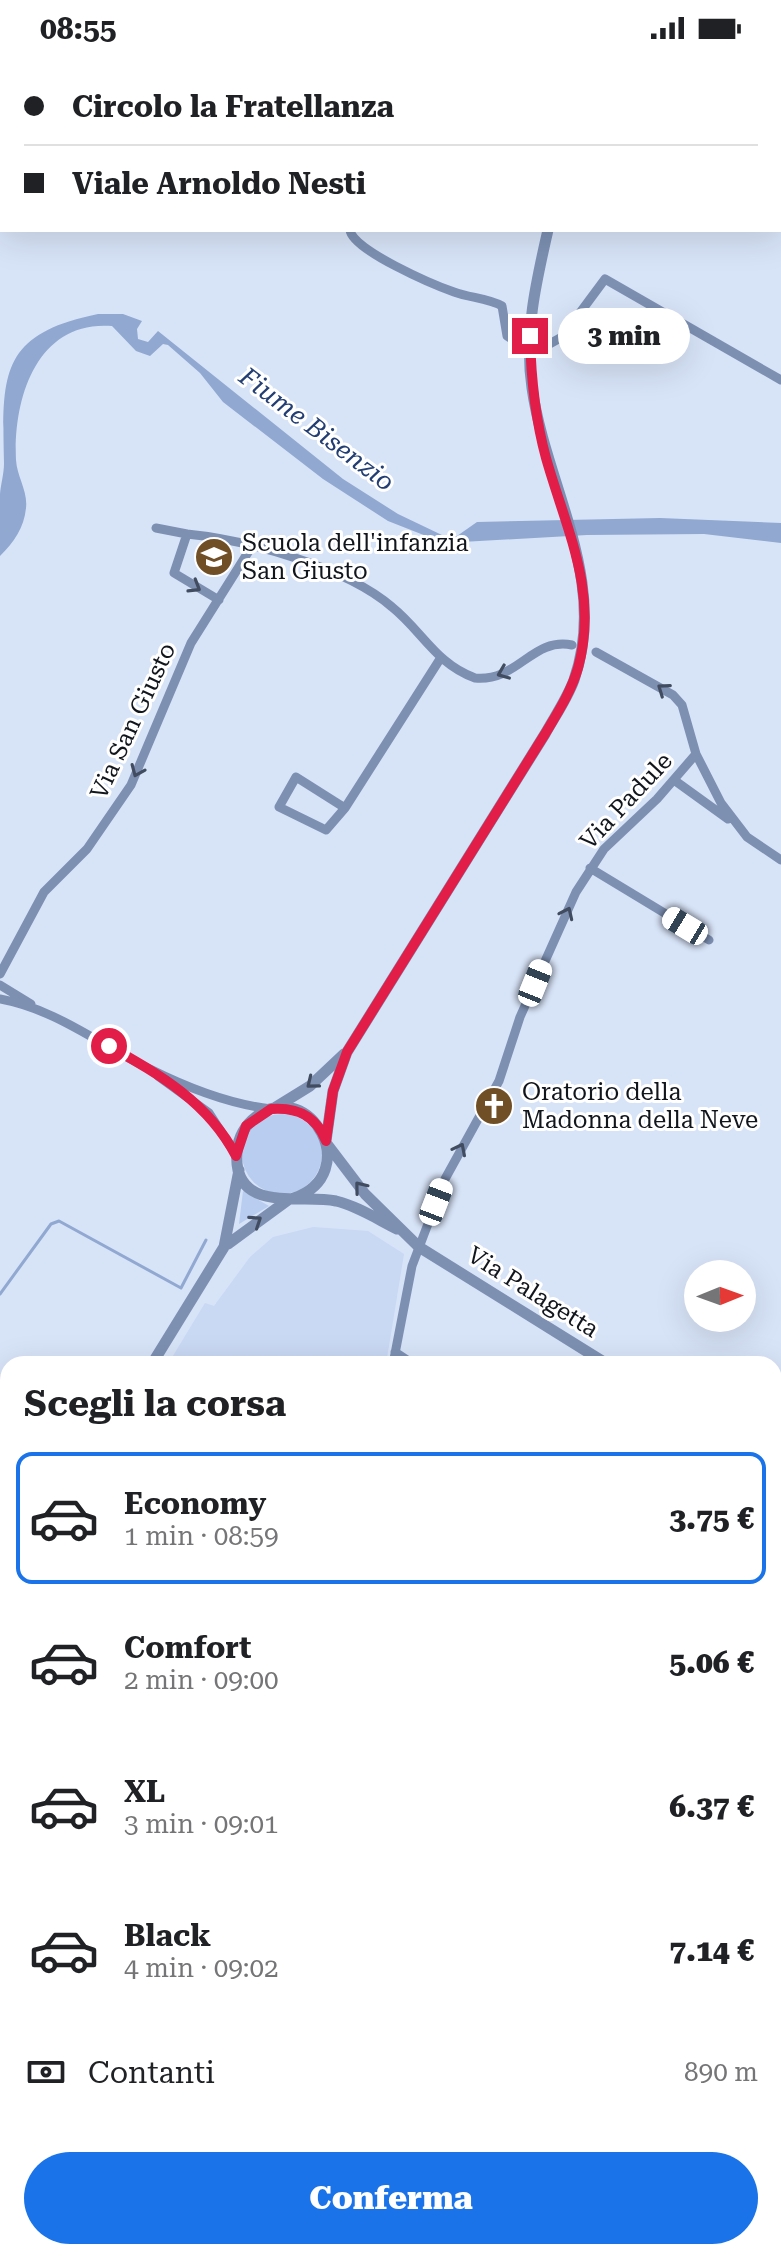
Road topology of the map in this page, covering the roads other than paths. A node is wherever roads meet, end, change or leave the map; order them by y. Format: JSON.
{"nodes":[{"id":1,"x":351,"y":232,"type":"edge"},
{"id":2,"x":548,"y":232,"type":"edge"},
{"id":3,"x":521,"y":345,"type":"dead end"},
{"id":4,"x":544,"y":347,"type":"dead end"},
{"id":5,"x":781,"y":380,"type":"edge"},
{"id":6,"x":156,"y":528,"type":"dead end"},
{"id":7,"x":187,"y":534,"type":"junction"},
{"id":8,"x":252,"y":546,"type":"junction"},
{"id":9,"x":219,"y":600,"type":"junction"},
{"id":10,"x":572,"y":645,"type":"dead end"},
{"id":11,"x":596,"y":652,"type":"dead end"},
{"id":12,"x":440,"y":659,"type":"junction"},
{"id":13,"x":696,"y":754,"type":"junction"},
{"id":14,"x":674,"y":780,"type":"junction"},
{"id":15,"x":345,"y":808,"type":"junction"},
{"id":16,"x":737,"y":826,"type":"junction"},
{"id":17,"x":781,"y":860,"type":"edge"},
{"id":18,"x":590,"y":868,"type":"junction"},
{"id":19,"x":709,"y":940,"type":"dead end"},
{"id":20,"x":0,"y":974,"type":"edge"},
{"id":21,"x":0,"y":985,"type":"edge"},
{"id":22,"x":0,"y":999,"type":"edge"},
{"id":23,"x":36,"y":1009,"type":"junction"},
{"id":24,"x":347,"y":1052,"type":"junction"},
{"id":25,"x":150,"y":1069,"type":"junction"},
{"id":26,"x":271,"y":1109,"type":"junction"},
{"id":27,"x":326,"y":1142,"type":"junction"},
{"id":28,"x":236,"y":1156,"type":"junction"},
{"id":29,"x":239,"y":1170,"type":"junction"},
{"id":30,"x":292,"y":1199,"type":"junction"},
{"id":31,"x":397,"y":1229,"type":"junction"},
{"id":32,"x":224,"y":1247,"type":"junction"},
{"id":33,"x":419,"y":1247,"type":"junction"},
{"id":34,"x":395,"y":1352,"type":"junction"},
{"id":35,"x":157,"y":1356,"type":"edge"},
{"id":36,"x":394,"y":1356,"type":"edge"},
{"id":37,"x":401,"y":1356,"type":"edge"},
{"id":38,"x":584,"y":1356,"type":"edge"}],
"edges":[{"from":1,"to":3,"type":"street"},
{"from":2,"to":24,"type":"street"},
{"from":4,"to":5,"type":"street"},
{"from":6,"to":7,"type":"street"},
{"from":7,"to":8,"type":"street"},
{"from":7,"to":9,"type":"street","one_way":true},
{"from":8,"to":9,"type":"street","name":"Via San Giusto"},
{"from":8,"to":12,"type":"street"},
{"from":9,"to":20,"type":"street","name":"Via San Giusto","one_way":true},
{"from":10,"to":12,"type":"street","one_way":true},
{"from":13,"to":11,"type":"street","one_way":true},
{"from":12,"to":15,"type":"street"},
{"from":13,"to":14,"type":"street","name":"Via Padule"},
{"from":13,"to":16,"type":"street"},
{"from":14,"to":16,"type":"street"},
{"from":14,"to":18,"type":"street","name":"Via Padule"},
{"from":15,"to":15,"type":"street"},
{"from":16,"to":17,"type":"street"},
{"from":18,"to":19,"type":"street"},
{"from":33,"to":18,"type":"street","name":"Via Padule","one_way":true},
{"from":21,"to":23,"type":"street","name":"Via Palagetta"},
{"from":22,"to":23,"type":"street","name":"Via Palagetta"},
{"from":23,"to":25,"type":"street","name":"Via Palagetta"},
{"from":24,"to":26,"type":"street","one_way":true},
{"from":24,"to":27,"type":"street"},
{"from":25,"to":26,"type":"street","name":"Via Palagetta"},
{"from":25,"to":28,"type":"street","name":"Via Palagetta"},
{"from":26,"to":27,"type":"street","name":"Via Palagetta"},
{"from":26,"to":28,"type":"street"},
{"from":27,"to":30,"type":"street"},
{"from":31,"to":27,"type":"street","name":"Via Palagetta","one_way":true},
{"from":28,"to":29,"type":"street","name":"Via Palagetta"},
{"from":29,"to":30,"type":"street","name":"Via Palagetta"},
{"from":29,"to":32,"type":"street"},
{"from":30,"to":31,"type":"street","name":"Via Palagetta"},
{"from":32,"to":30,"type":"street","one_way":true},
{"from":31,"to":33,"type":"street","name":"Via Palagetta"},
{"from":32,"to":35,"type":"street"},
{"from":33,"to":34,"type":"street","name":"Via Padule"},
{"from":33,"to":38,"type":"street","name":"Via Palagetta"},
{"from":34,"to":36,"type":"street","name":"Via Padule"},
{"from":34,"to":37,"type":"street"}]}
